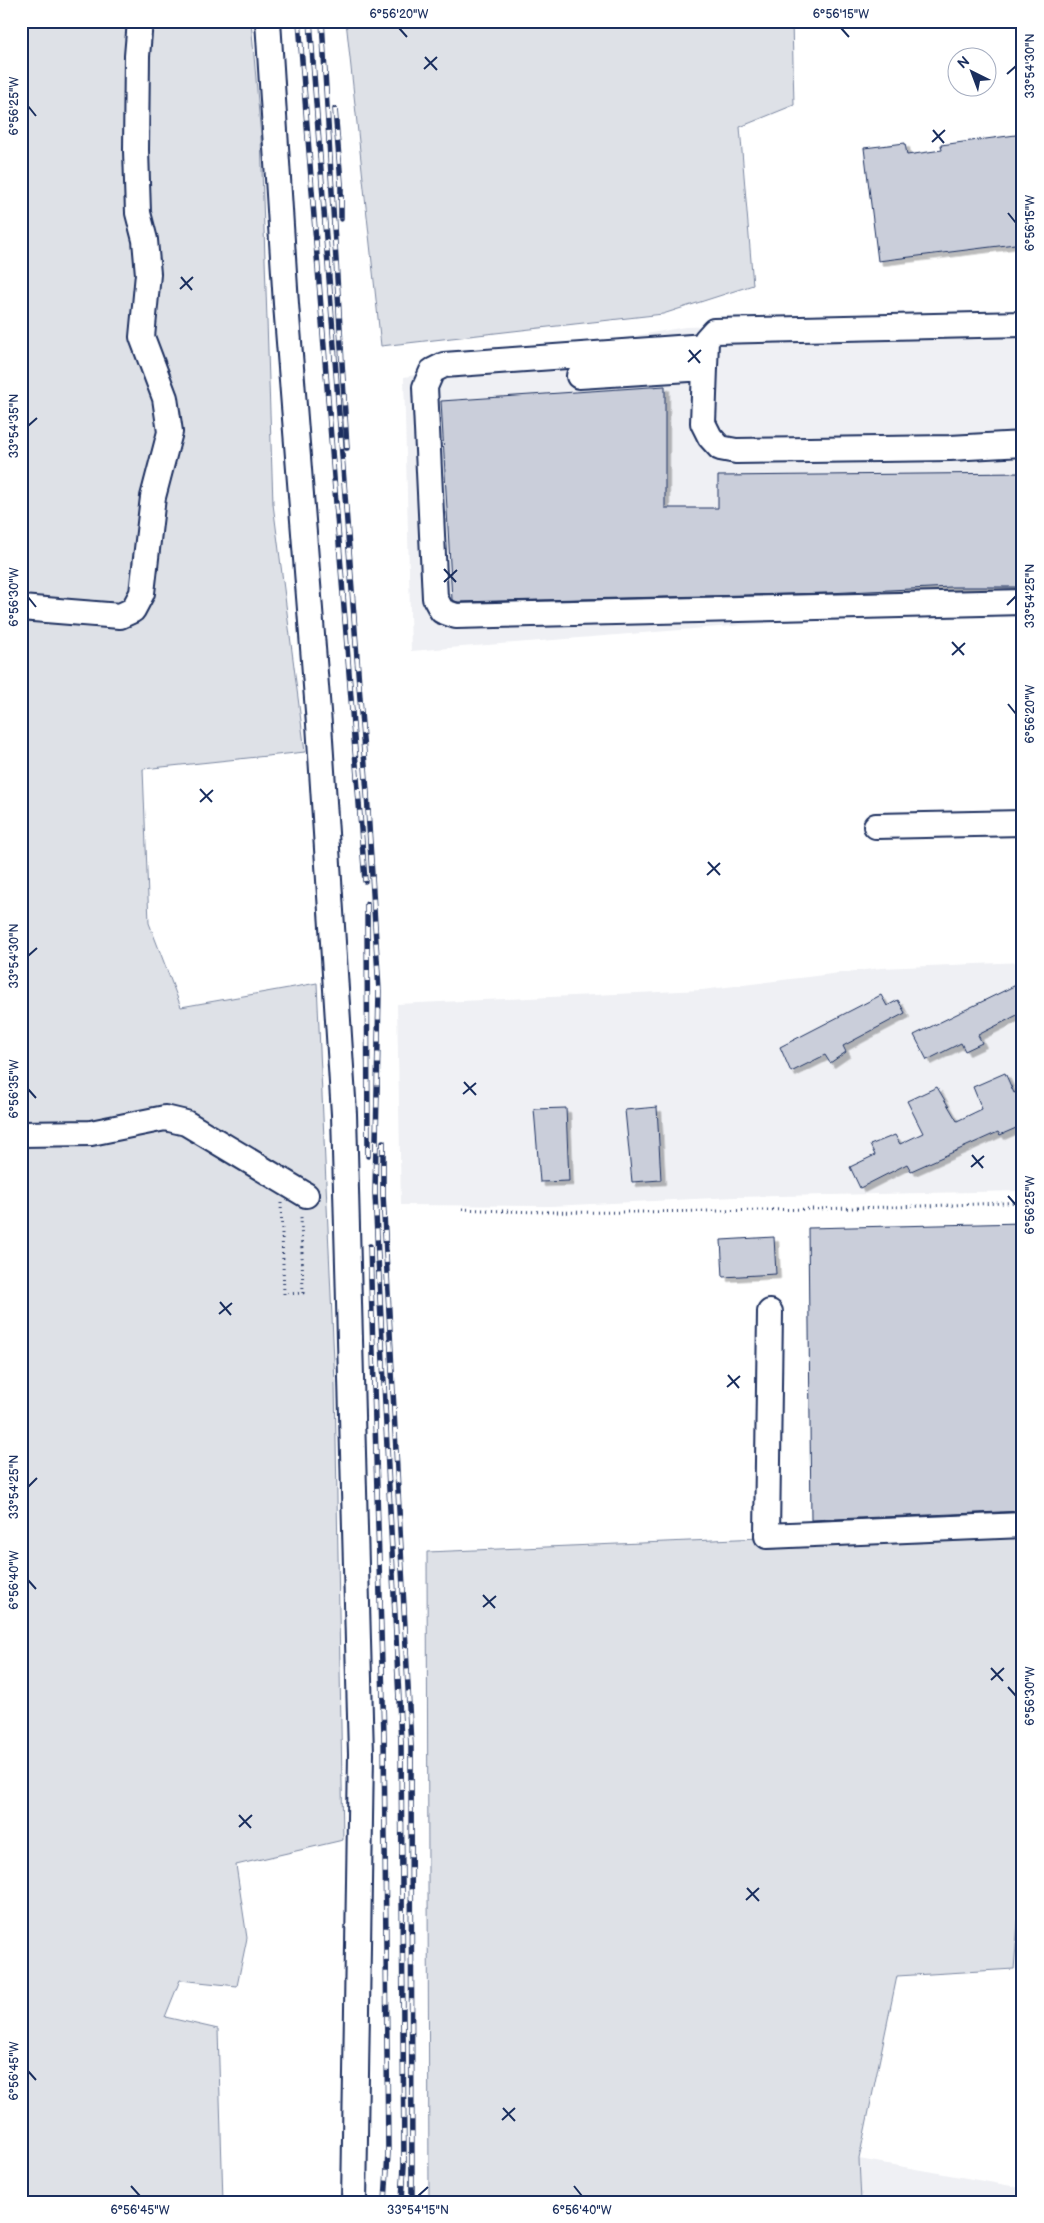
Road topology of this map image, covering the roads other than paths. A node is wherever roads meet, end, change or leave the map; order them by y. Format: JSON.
{"nodes":[{"id":1,"x":140,"y":21,"type":"edge"},
{"id":2,"x":268,"y":21,"type":"edge"},
{"id":3,"x":1023,"y":324,"type":"edge"},
{"id":4,"x":705,"y":357,"type":"junction"},
{"id":5,"x":579,"y":376,"type":"dead end"},
{"id":6,"x":1023,"y":444,"type":"edge"},
{"id":7,"x":1023,"y":602,"type":"edge"},
{"id":8,"x":21,"y":608,"type":"edge"},
{"id":9,"x":1023,"y":824,"type":"edge"},
{"id":10,"x":876,"y":826,"type":"dead end"},
{"id":11,"x":21,"y":1134,"type":"edge"},
{"id":12,"x":303,"y":1206,"type":"road end"},
{"id":13,"x":770,"y":1312,"type":"dead end"},
{"id":14,"x":1023,"y":1525,"type":"edge"},
{"id":15,"x":354,"y":2202,"type":"edge"}],
"edges":[{"from":1,"to":8,"type":"street"},
{"from":2,"to":15,"type":"street"},
{"from":3,"to":4,"type":"street"},
{"from":4,"to":5,"type":"street"},
{"from":4,"to":6,"type":"street"},
{"from":4,"to":7,"type":"street"},
{"from":9,"to":10,"type":"street"},
{"from":11,"to":12,"type":"street"},
{"from":13,"to":14,"type":"street"}]}
